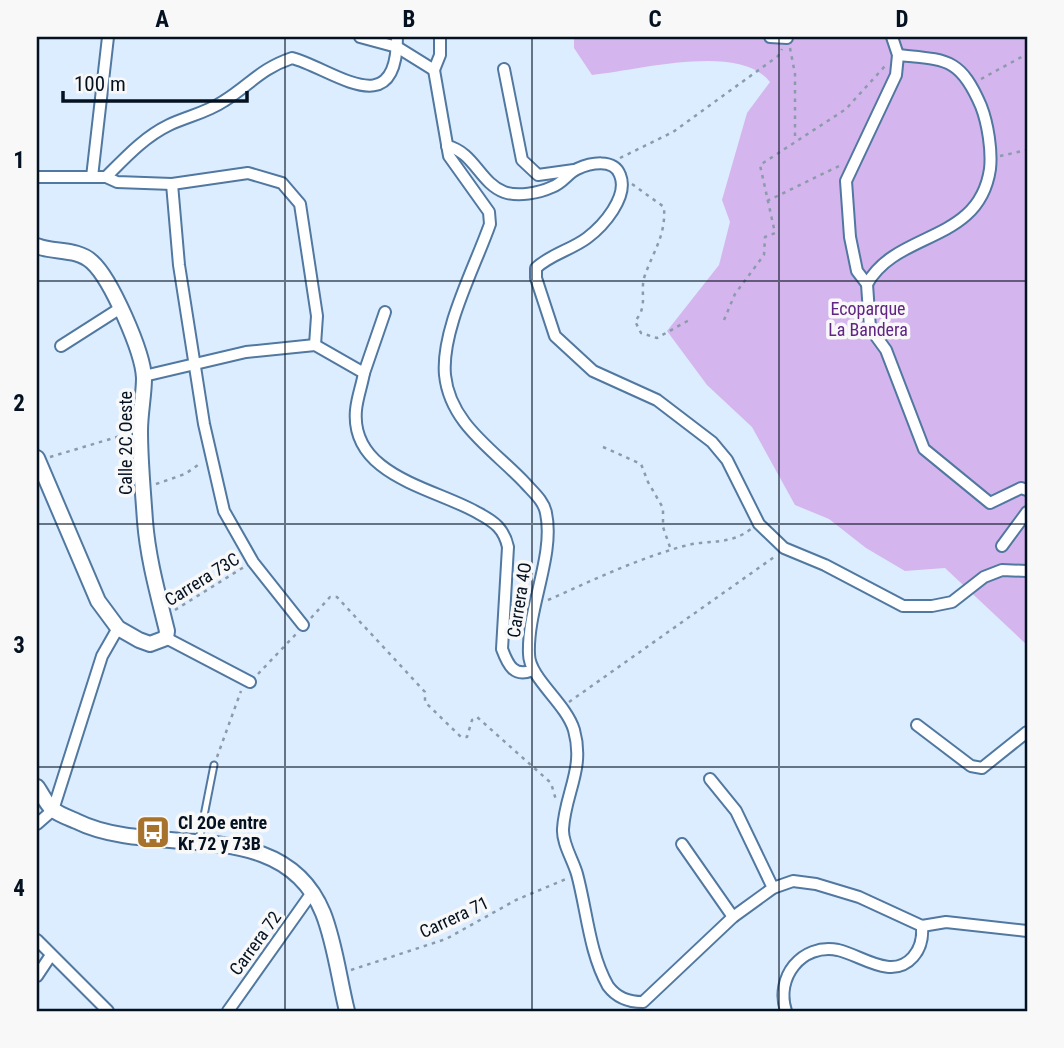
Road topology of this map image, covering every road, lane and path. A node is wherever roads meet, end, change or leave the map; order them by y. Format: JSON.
{"nodes":[{"id":1,"x":108,"y":37,"type":"edge"},
{"id":2,"x":360,"y":37,"type":"edge"},
{"id":3,"x":440,"y":37,"type":"edge"},
{"id":4,"x":771,"y":37,"type":"edge"},
{"id":5,"x":892,"y":37,"type":"edge"},
{"id":6,"x":787,"y":38,"type":"edge"},
{"id":7,"x":397,"y":42,"type":"edge"},
{"id":8,"x":1027,"y":54,"type":"edge"},
{"id":9,"x":898,"y":55,"type":"junction"},
{"id":10,"x":504,"y":69,"type":"dead end"},
{"id":11,"x":434,"y":70,"type":"junction"},
{"id":12,"x":969,"y":84,"type":"junction"},
{"id":13,"x":795,"y":141,"type":"junction"},
{"id":14,"x":447,"y":146,"type":"junction"},
{"id":15,"x":1027,"y":150,"type":"edge"},
{"id":16,"x":991,"y":157,"type":"junction"},
{"id":17,"x":845,"y":161,"type":"dead end"},
{"id":18,"x":608,"y":164,"type":"junction"},
{"id":19,"x":574,"y":170,"type":"junction"},
{"id":20,"x":621,"y":176,"type":"junction"},
{"id":21,"x":37,"y":177,"type":"edge"},
{"id":22,"x":92,"y":177,"type":"junction"},
{"id":23,"x":106,"y":177,"type":"junction"},
{"id":24,"x":172,"y":184,"type":"junction"},
{"id":25,"x":767,"y":201,"type":"junction"},
{"id":26,"x":37,"y":246,"type":"edge"},
{"id":27,"x":867,"y":284,"type":"junction"},
{"id":28,"x":119,"y":309,"type":"junction"},
{"id":29,"x":385,"y":312,"type":"dead end"},
{"id":30,"x":691,"y":319,"type":"dead end"},
{"id":31,"x":724,"y":320,"type":"dead end"},
{"id":32,"x":316,"y":345,"type":"junction"},
{"id":33,"x":61,"y":346,"type":"dead end"},
{"id":34,"x":195,"y":363,"type":"junction"},
{"id":35,"x":364,"y":373,"type":"junction"},
{"id":36,"x":144,"y":376,"type":"junction"},
{"id":37,"x":140,"y":430,"type":"junction"},
{"id":38,"x":603,"y":447,"type":"dead end"},
{"id":39,"x":212,"y":455,"type":"junction"},
{"id":40,"x":37,"y":459,"type":"edge"},
{"id":41,"x":143,"y":489,"type":"junction"},
{"id":42,"x":1027,"y":490,"type":"edge"},
{"id":43,"x":1027,"y":513,"type":"edge"},
{"id":44,"x":759,"y":524,"type":"junction"},
{"id":45,"x":1002,"y":546,"type":"dead end"},
{"id":46,"x":784,"y":548,"type":"junction"},
{"id":47,"x":671,"y":550,"type":"junction"},
{"id":48,"x":253,"y":562,"type":"junction"},
{"id":49,"x":1027,"y":570,"type":"edge"},
{"id":50,"x":532,"y":607,"type":"junction"},
{"id":51,"x":164,"y":617,"type":"junction"},
{"id":52,"x":303,"y":625,"type":"junction"},
{"id":53,"x":118,"y":628,"type":"junction"},
{"id":54,"x":166,"y":638,"type":"junction"},
{"id":55,"x":533,"y":670,"type":"junction"},
{"id":56,"x":250,"y":682,"type":"junction"},
{"id":57,"x":564,"y":707,"type":"junction"},
{"id":58,"x":917,"y":725,"type":"dead end"},
{"id":59,"x":1027,"y":732,"type":"edge"},
{"id":60,"x":214,"y":765,"type":"joint"},
{"id":61,"x":710,"y":779,"type":"dead end"},
{"id":62,"x":37,"y":787,"type":"edge"},
{"id":63,"x":557,"y":808,"type":"dead end"},
{"id":64,"x":53,"y":810,"type":"junction"},
{"id":65,"x":37,"y":824,"type":"edge"},
{"id":66,"x":198,"y":844,"type":"junction"},
{"id":67,"x":682,"y":844,"type":"dead end"},
{"id":68,"x":577,"y":874,"type":"junction"},
{"id":69,"x":773,"y":888,"type":"junction"},
{"id":70,"x":311,"y":894,"type":"junction"},
{"id":71,"x":733,"y":918,"type":"junction"},
{"id":72,"x":922,"y":926,"type":"junction"},
{"id":73,"x":1027,"y":931,"type":"edge"},
{"id":74,"x":37,"y":940,"type":"edge"},
{"id":75,"x":51,"y":955,"type":"junction"},
{"id":76,"x":338,"y":975,"type":"junction"},
{"id":77,"x":37,"y":976,"type":"edge"},
{"id":78,"x":108,"y":1011,"type":"edge"},
{"id":79,"x":228,"y":1011,"type":"edge"},
{"id":80,"x":347,"y":1011,"type":"edge"},
{"id":81,"x":786,"y":1011,"type":"edge"}],
"edges":[{"from":1,"to":22,"type":"street"},
{"from":2,"to":7,"type":"street"},
{"from":3,"to":11,"type":"street"},
{"from":4,"to":6,"type":"street"},
{"from":5,"to":9,"type":"street"},
{"from":6,"to":13,"type":"path"},
{"from":6,"to":18,"type":"path"},
{"from":7,"to":11,"type":"street"},
{"from":7,"to":23,"type":"street"},
{"from":8,"to":12,"type":"path"},
{"from":9,"to":12,"type":"street"},
{"from":9,"to":13,"type":"path"},
{"from":9,"to":27,"type":"street"},
{"from":10,"to":19,"type":"street"},
{"from":11,"to":14,"type":"street","name":"Carrera 4O"},
{"from":12,"to":16,"type":"street"},
{"from":13,"to":25,"type":"path"},
{"from":14,"to":19,"type":"street"},
{"from":14,"to":50,"type":"street","name":"Carrera 4O"},
{"from":15,"to":16,"type":"path"},
{"from":16,"to":27,"type":"street"},
{"from":17,"to":25,"type":"path"},
{"from":18,"to":19,"type":"street"},
{"from":18,"to":20,"type":"street"},
{"from":20,"to":30,"type":"path"},
{"from":20,"to":44,"type":"street"},
{"from":21,"to":22,"type":"street"},
{"from":22,"to":23,"type":"street"},
{"from":23,"to":24,"type":"street"},
{"from":24,"to":32,"type":"street"},
{"from":24,"to":34,"type":"street"},
{"from":25,"to":31,"type":"path"},
{"from":26,"to":28,"type":"street","name":"Calle 2C Oeste"},
{"from":27,"to":42,"type":"street"},
{"from":28,"to":33,"type":"street"},
{"from":28,"to":36,"type":"street","name":"Calle 2C Oeste"},
{"from":29,"to":35,"type":"street"},
{"from":32,"to":34,"type":"street"},
{"from":32,"to":35,"type":"street"},
{"from":34,"to":36,"type":"street"},
{"from":34,"to":39,"type":"street"},
{"from":35,"to":55,"type":"street"},
{"from":36,"to":37,"type":"street","name":"Calle 2C Oeste"},
{"from":37,"to":40,"type":"path"},
{"from":37,"to":41,"type":"street","name":"Calle 2C Oeste"},
{"from":38,"to":47,"type":"path"},
{"from":39,"to":41,"type":"path"},
{"from":39,"to":48,"type":"street"},
{"from":40,"to":53,"type":"street"},
{"from":41,"to":51,"type":"street","name":"Calle 2C Oeste"},
{"from":43,"to":45,"type":"street"},
{"from":44,"to":46,"type":"street"},
{"from":44,"to":47,"type":"path"},
{"from":46,"to":49,"type":"street"},
{"from":46,"to":57,"type":"path"},
{"from":47,"to":50,"type":"path"},
{"from":48,"to":51,"type":"path","name":"Carrera 73C"},
{"from":48,"to":52,"type":"street"},
{"from":50,"to":55,"type":"street","name":"Carrera 4O"},
{"from":51,"to":54,"type":"street","name":"Calle 2C Oeste"},
{"from":52,"to":56,"type":"path"},
{"from":52,"to":63,"type":"path"},
{"from":53,"to":54,"type":"street"},
{"from":53,"to":64,"type":"street"},
{"from":54,"to":56,"type":"street"},
{"from":55,"to":57,"type":"street"},
{"from":56,"to":60,"type":"path"},
{"from":57,"to":68,"type":"street"},
{"from":58,"to":59,"type":"street"},
{"from":60,"to":66,"type":"lane"},
{"from":61,"to":69,"type":"street"},
{"from":62,"to":64,"type":"street"},
{"from":64,"to":65,"type":"street"},
{"from":64,"to":66,"type":"street"},
{"from":66,"to":70,"type":"street"},
{"from":67,"to":71,"type":"street"},
{"from":68,"to":71,"type":"street"},
{"from":68,"to":76,"type":"path","name":"Carrera 71"},
{"from":69,"to":71,"type":"street"},
{"from":69,"to":72,"type":"street"},
{"from":70,"to":76,"type":"street"},
{"from":70,"to":79,"type":"street","name":"Carrera 72"},
{"from":72,"to":73,"type":"street"},
{"from":72,"to":81,"type":"street"},
{"from":74,"to":75,"type":"street"},
{"from":75,"to":77,"type":"street"},
{"from":75,"to":78,"type":"street"},
{"from":76,"to":80,"type":"street"}]}
